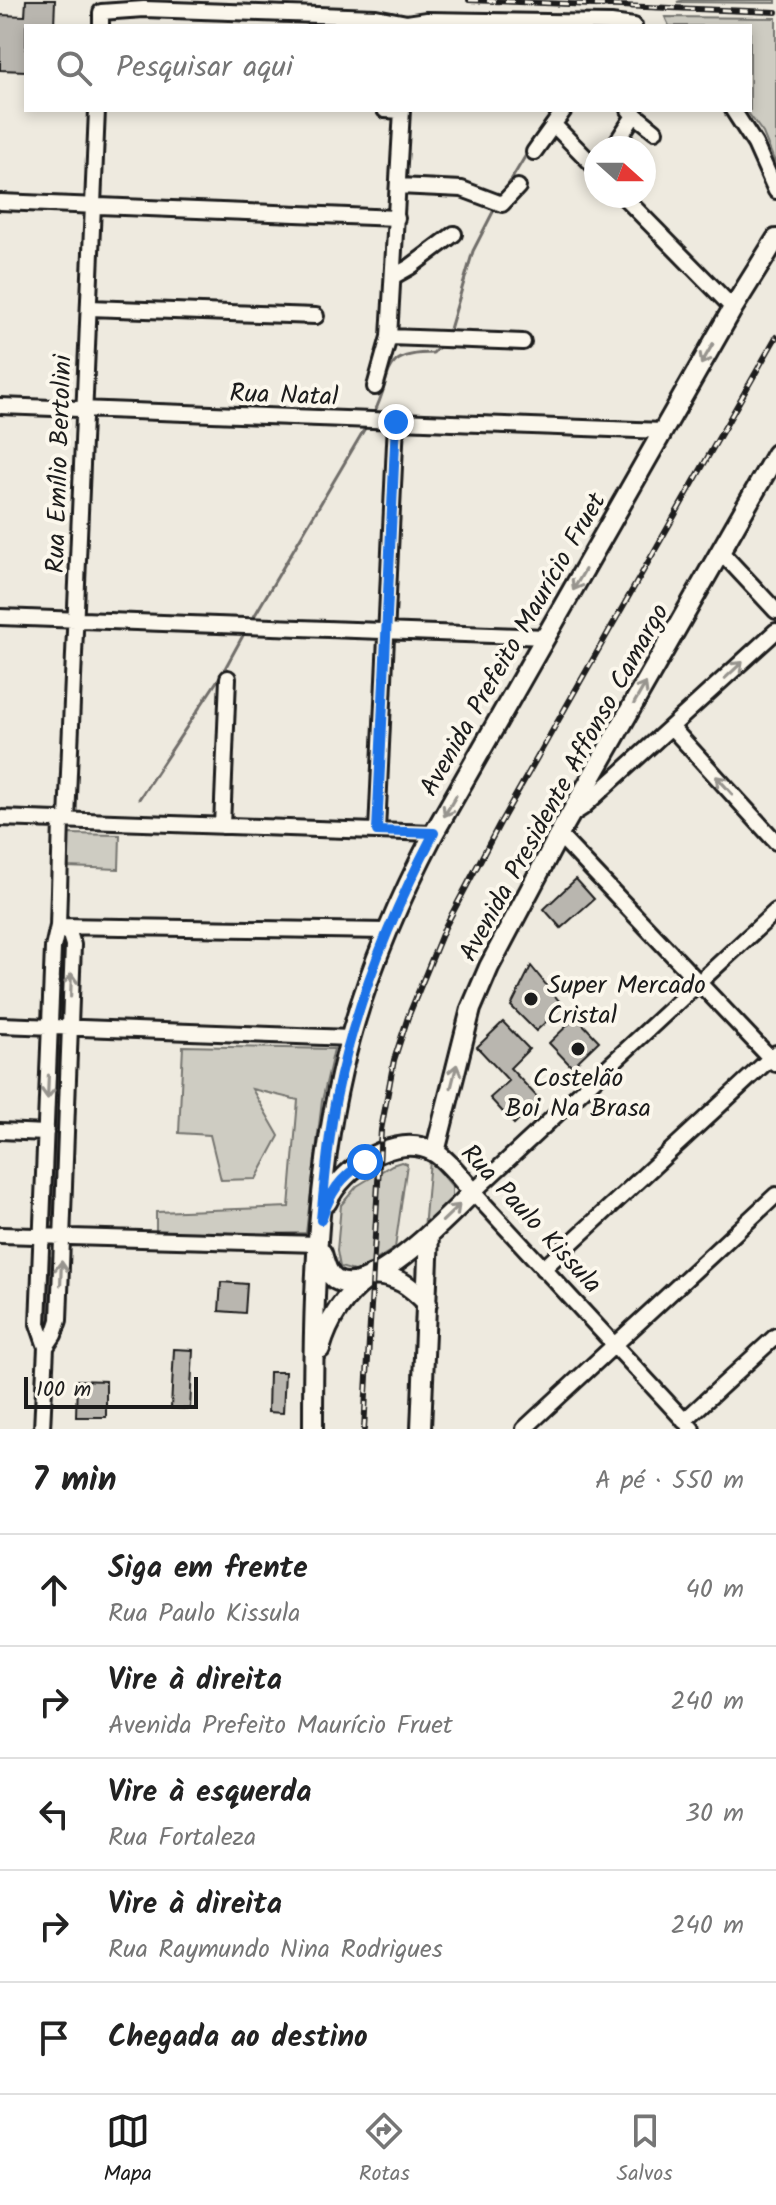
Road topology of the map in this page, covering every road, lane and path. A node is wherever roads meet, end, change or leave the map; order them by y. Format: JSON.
{"nodes":[{"id":1,"x":101,"y":19,"type":"edge"},
{"id":2,"x":402,"y":24,"type":"edge"},
{"id":3,"x":411,"y":24,"type":"edge"},
{"id":4,"x":619,"y":24,"type":"edge"},
{"id":5,"x":97,"y":112,"type":"edge"},
{"id":6,"x":402,"y":112,"type":"edge"},
{"id":7,"x":563,"y":112,"type":"edge"},
{"id":8,"x":632,"y":112,"type":"edge"},
{"id":9,"x":734,"y":112,"type":"edge"},
{"id":10,"x":554,"y":125,"type":"junction"},
{"id":11,"x":655,"y":131,"type":"dead end"},
{"id":12,"x":619,"y":136,"type":"edge"},
{"id":13,"x":534,"y":152,"type":"dead end"},
{"id":14,"x":584,"y":156,"type":"edge"},
{"id":15,"x":398,"y":186,"type":"junction"},
{"id":16,"x":518,"y":187,"type":"dead end"},
{"id":17,"x":776,"y":191,"type":"edge"},
{"id":18,"x":0,"y":202,"type":"edge"},
{"id":19,"x":93,"y":206,"type":"junction"},
{"id":20,"x":635,"y":208,"type":"edge"},
{"id":21,"x":397,"y":218,"type":"junction"},
{"id":22,"x":454,"y":234,"type":"dead end"},
{"id":23,"x":776,"y":239,"type":"edge"},
{"id":24,"x":394,"y":276,"type":"junction"},
{"id":25,"x":89,"y":308,"type":"junction"},
{"id":26,"x":733,"y":308,"type":"junction"},
{"id":27,"x":316,"y":316,"type":"dead end"},
{"id":28,"x":389,"y":337,"type":"junction"},
{"id":29,"x":523,"y":342,"type":"dead end"},
{"id":30,"x":375,"y":387,"type":"dead end"},
{"id":31,"x":0,"y":406,"type":"edge"},
{"id":32,"x":85,"y":410,"type":"junction"},
{"id":33,"x":389,"y":422,"type":"junction"},
{"id":34,"x":663,"y":431,"type":"junction"},
{"id":35,"x":776,"y":454,"type":"edge"},
{"id":36,"x":721,"y":552,"type":"junction"},
{"id":37,"x":776,"y":611,"type":"edge"},
{"id":38,"x":0,"y":617,"type":"edge"},
{"id":39,"x":76,"y":620,"type":"junction"},
{"id":40,"x":386,"y":631,"type":"junction"},
{"id":41,"x":776,"y":631,"type":"edge"},
{"id":42,"x":546,"y":637,"type":"junction"},
{"id":43,"x":228,"y":678,"type":"dead end"},
{"id":44,"x":672,"y":728,"type":"junction"},
{"id":45,"x":571,"y":815,"type":"junction"},
{"id":46,"x":0,"y":818,"type":"edge"},
{"id":47,"x":64,"y":820,"type":"junction"},
{"id":48,"x":222,"y":826,"type":"junction"},
{"id":49,"x":377,"y":831,"type":"junction"},
{"id":50,"x":434,"y":833,"type":"junction"},
{"id":51,"x":559,"y":835,"type":"junction"},
{"id":52,"x":776,"y":842,"type":"edge"},
{"id":53,"x":776,"y":911,"type":"edge"},
{"id":54,"x":58,"y":926,"type":"junction"},
{"id":55,"x":387,"y":931,"type":"junction"},
{"id":56,"x":700,"y":982,"type":"junction"},
{"id":57,"x":0,"y":1025,"type":"edge"},
{"id":58,"x":50,"y":1027,"type":"junction"},
{"id":59,"x":70,"y":1028,"type":"junction"},
{"id":60,"x":350,"y":1038,"type":"junction"},
{"id":61,"x":774,"y":1058,"type":"edge"},
{"id":62,"x":0,"y":1131,"type":"edge"},
{"id":63,"x":46,"y":1133,"type":"junction"},
{"id":64,"x":435,"y":1152,"type":"junction"},
{"id":65,"x":473,"y":1192,"type":"junction"},
{"id":66,"x":776,"y":1195,"type":"edge"},
{"id":67,"x":321,"y":1220,"type":"junction"},
{"id":68,"x":429,"y":1234,"type":"junction"},
{"id":69,"x":0,"y":1235,"type":"edge"},
{"id":70,"x":42,"y":1236,"type":"junction"},
{"id":71,"x":63,"y":1237,"type":"junction"},
{"id":72,"x":319,"y":1244,"type":"junction"},
{"id":73,"x":543,"y":1269,"type":"junction"},
{"id":74,"x":372,"y":1275,"type":"junction"},
{"id":75,"x":427,"y":1303,"type":"junction"},
{"id":76,"x":776,"y":1336,"type":"edge"},
{"id":77,"x":614,"y":1345,"type":"junction"},
{"id":78,"x":46,"y":1347,"type":"junction"},
{"id":79,"x":314,"y":1380,"type":"junction"},
{"id":80,"x":688,"y":1425,"type":"edge"},
{"id":81,"x":42,"y":1429,"type":"edge"},
{"id":82,"x":313,"y":1429,"type":"edge"},
{"id":83,"x":421,"y":1429,"type":"edge"},
{"id":84,"x":524,"y":1429,"type":"edge"}],
"edges":[{"from":1,"to":2,"type":"street"},
{"from":3,"to":4,"type":"street"},
{"from":5,"to":19,"type":"street","name":"Rua Emílio Bertolini"},
{"from":6,"to":15,"type":"street"},
{"from":7,"to":10,"type":"street"},
{"from":8,"to":11,"type":"street"},
{"from":8,"to":12,"type":"street"},
{"from":9,"to":17,"type":"street"},
{"from":10,"to":13,"type":"street"},
{"from":10,"to":14,"type":"street"},
{"from":15,"to":16,"type":"street"},
{"from":15,"to":21,"type":"street"},
{"from":18,"to":19,"type":"street"},
{"from":19,"to":21,"type":"street"},
{"from":19,"to":25,"type":"street","name":"Rua Emílio Bertolini"},
{"from":20,"to":26,"type":"street"},
{"from":21,"to":24,"type":"street"},
{"from":22,"to":24,"type":"street"},
{"from":23,"to":26,"type":"main road","name":"Avenida Prefeito Maurício Fruet"},
{"from":24,"to":28,"type":"street"},
{"from":25,"to":27,"type":"street"},
{"from":25,"to":32,"type":"street","name":"Rua Emílio Bertolini"},
{"from":26,"to":34,"type":"main road","name":"Avenida Prefeito Maurício Fruet","one_way":true},
{"from":28,"to":29,"type":"street"},
{"from":28,"to":30,"type":"street"},
{"from":31,"to":32,"type":"street","name":"Rua Natal"},
{"from":32,"to":33,"type":"street","name":"Rua Natal"},
{"from":32,"to":39,"type":"street","name":"Rua Emílio Bertolini"},
{"from":33,"to":34,"type":"street","name":"Rua Natal"},
{"from":33,"to":40,"type":"street"},
{"from":34,"to":42,"type":"main road","name":"Avenida Prefeito Maurício Fruet","one_way":true},
{"from":35,"to":36,"type":"main road","name":"Avenida Presidente Affonso Camargo"},
{"from":36,"to":37,"type":"street"},
{"from":45,"to":36,"type":"main road","name":"Avenida Presidente Affonso Camargo","one_way":true},
{"from":38,"to":39,"type":"street"},
{"from":39,"to":40,"type":"street"},
{"from":39,"to":47,"type":"street","name":"Rua Emílio Bertolini"},
{"from":40,"to":42,"type":"street"},
{"from":40,"to":49,"type":"street"},
{"from":44,"to":41,"type":"street","one_way":true},
{"from":42,"to":50,"type":"main road","name":"Avenida Prefeito Maurício Fruet","one_way":true},
{"from":43,"to":48,"type":"street"},
{"from":44,"to":45,"type":"street"},
{"from":52,"to":44,"type":"street","one_way":true},
{"from":45,"to":51,"type":"main road","name":"Avenida Presidente Affonso Camargo"},
{"from":46,"to":47,"type":"street"},
{"from":47,"to":48,"type":"street"},
{"from":47,"to":54,"type":"street","name":"Rua Emílio Bertolini"},
{"from":48,"to":49,"type":"street"},
{"from":49,"to":50,"type":"street"},
{"from":50,"to":55,"type":"main road","name":"Avenida Prefeito Maurício Fruet"},
{"from":51,"to":56,"type":"street"},
{"from":64,"to":51,"type":"main road","name":"Avenida Presidente Affonso Camargo","one_way":true},
{"from":53,"to":56,"type":"street"},
{"from":54,"to":55,"type":"street"},
{"from":54,"to":58,"type":"street","name":"Rua Emílio Bertolini"},
{"from":59,"to":54,"type":"street","name":"Rua Emílio Bertolini","one_way":true},
{"from":55,"to":60,"type":"main road","name":"Avenida Prefeito Maurício Fruet"},
{"from":56,"to":61,"type":"street"},
{"from":56,"to":65,"type":"street"},
{"from":57,"to":58,"type":"street"},
{"from":58,"to":59,"type":"street"},
{"from":58,"to":63,"type":"street","name":"Rua Emílio Bertolini","one_way":true},
{"from":59,"to":60,"type":"street"},
{"from":59,"to":71,"type":"street","name":"Rua Emílio Bertolini"},
{"from":60,"to":67,"type":"main road","name":"Avenida Prefeito Maurício Fruet"},
{"from":61,"to":73,"type":"street"},
{"from":62,"to":63,"type":"street"},
{"from":63,"to":70,"type":"street","name":"Rua Emílio Bertolini"},
{"from":64,"to":65,"type":"main road","name":"Rua Paulo Kissula"},
{"from":64,"to":67,"type":"main road","name":"Rua Paulo Kissula"},
{"from":68,"to":65,"type":"main road","one_way":true},
{"from":65,"to":73,"type":"street","name":"Rua Paulo Kissula"},
{"from":66,"to":77,"type":"street"},
{"from":67,"to":72,"type":"main road","name":"Avenida Prefeito Maurício Fruet"},
{"from":68,"to":74,"type":"main road"},
{"from":68,"to":75,"type":"main road"},
{"from":69,"to":70,"type":"street"},
{"from":70,"to":71,"type":"street"},
{"from":70,"to":78,"type":"street","name":"Rua Emílio Bertolini"},
{"from":71,"to":72,"type":"street"},
{"from":78,"to":71,"type":"street","name":"Rua Emílio Bertolini","one_way":true},
{"from":72,"to":74,"type":"main road"},
{"from":72,"to":79,"type":"main road","name":"Avenida Prefeito Maurício Fruet"},
{"from":73,"to":77,"type":"street","name":"Rua Paulo Kissula"},
{"from":74,"to":75,"type":"main road"},
{"from":74,"to":79,"type":"main road"},
{"from":75,"to":83,"type":"main road"},
{"from":76,"to":80,"type":"street"},
{"from":77,"to":80,"type":"street","name":"Rua Paulo Kissula"},
{"from":77,"to":84,"type":"street"},
{"from":78,"to":81,"type":"street","name":"Rua Emílio Bertolini"},
{"from":79,"to":82,"type":"main road","name":"Avenida Prefeito Maurício Fruet"}]}
